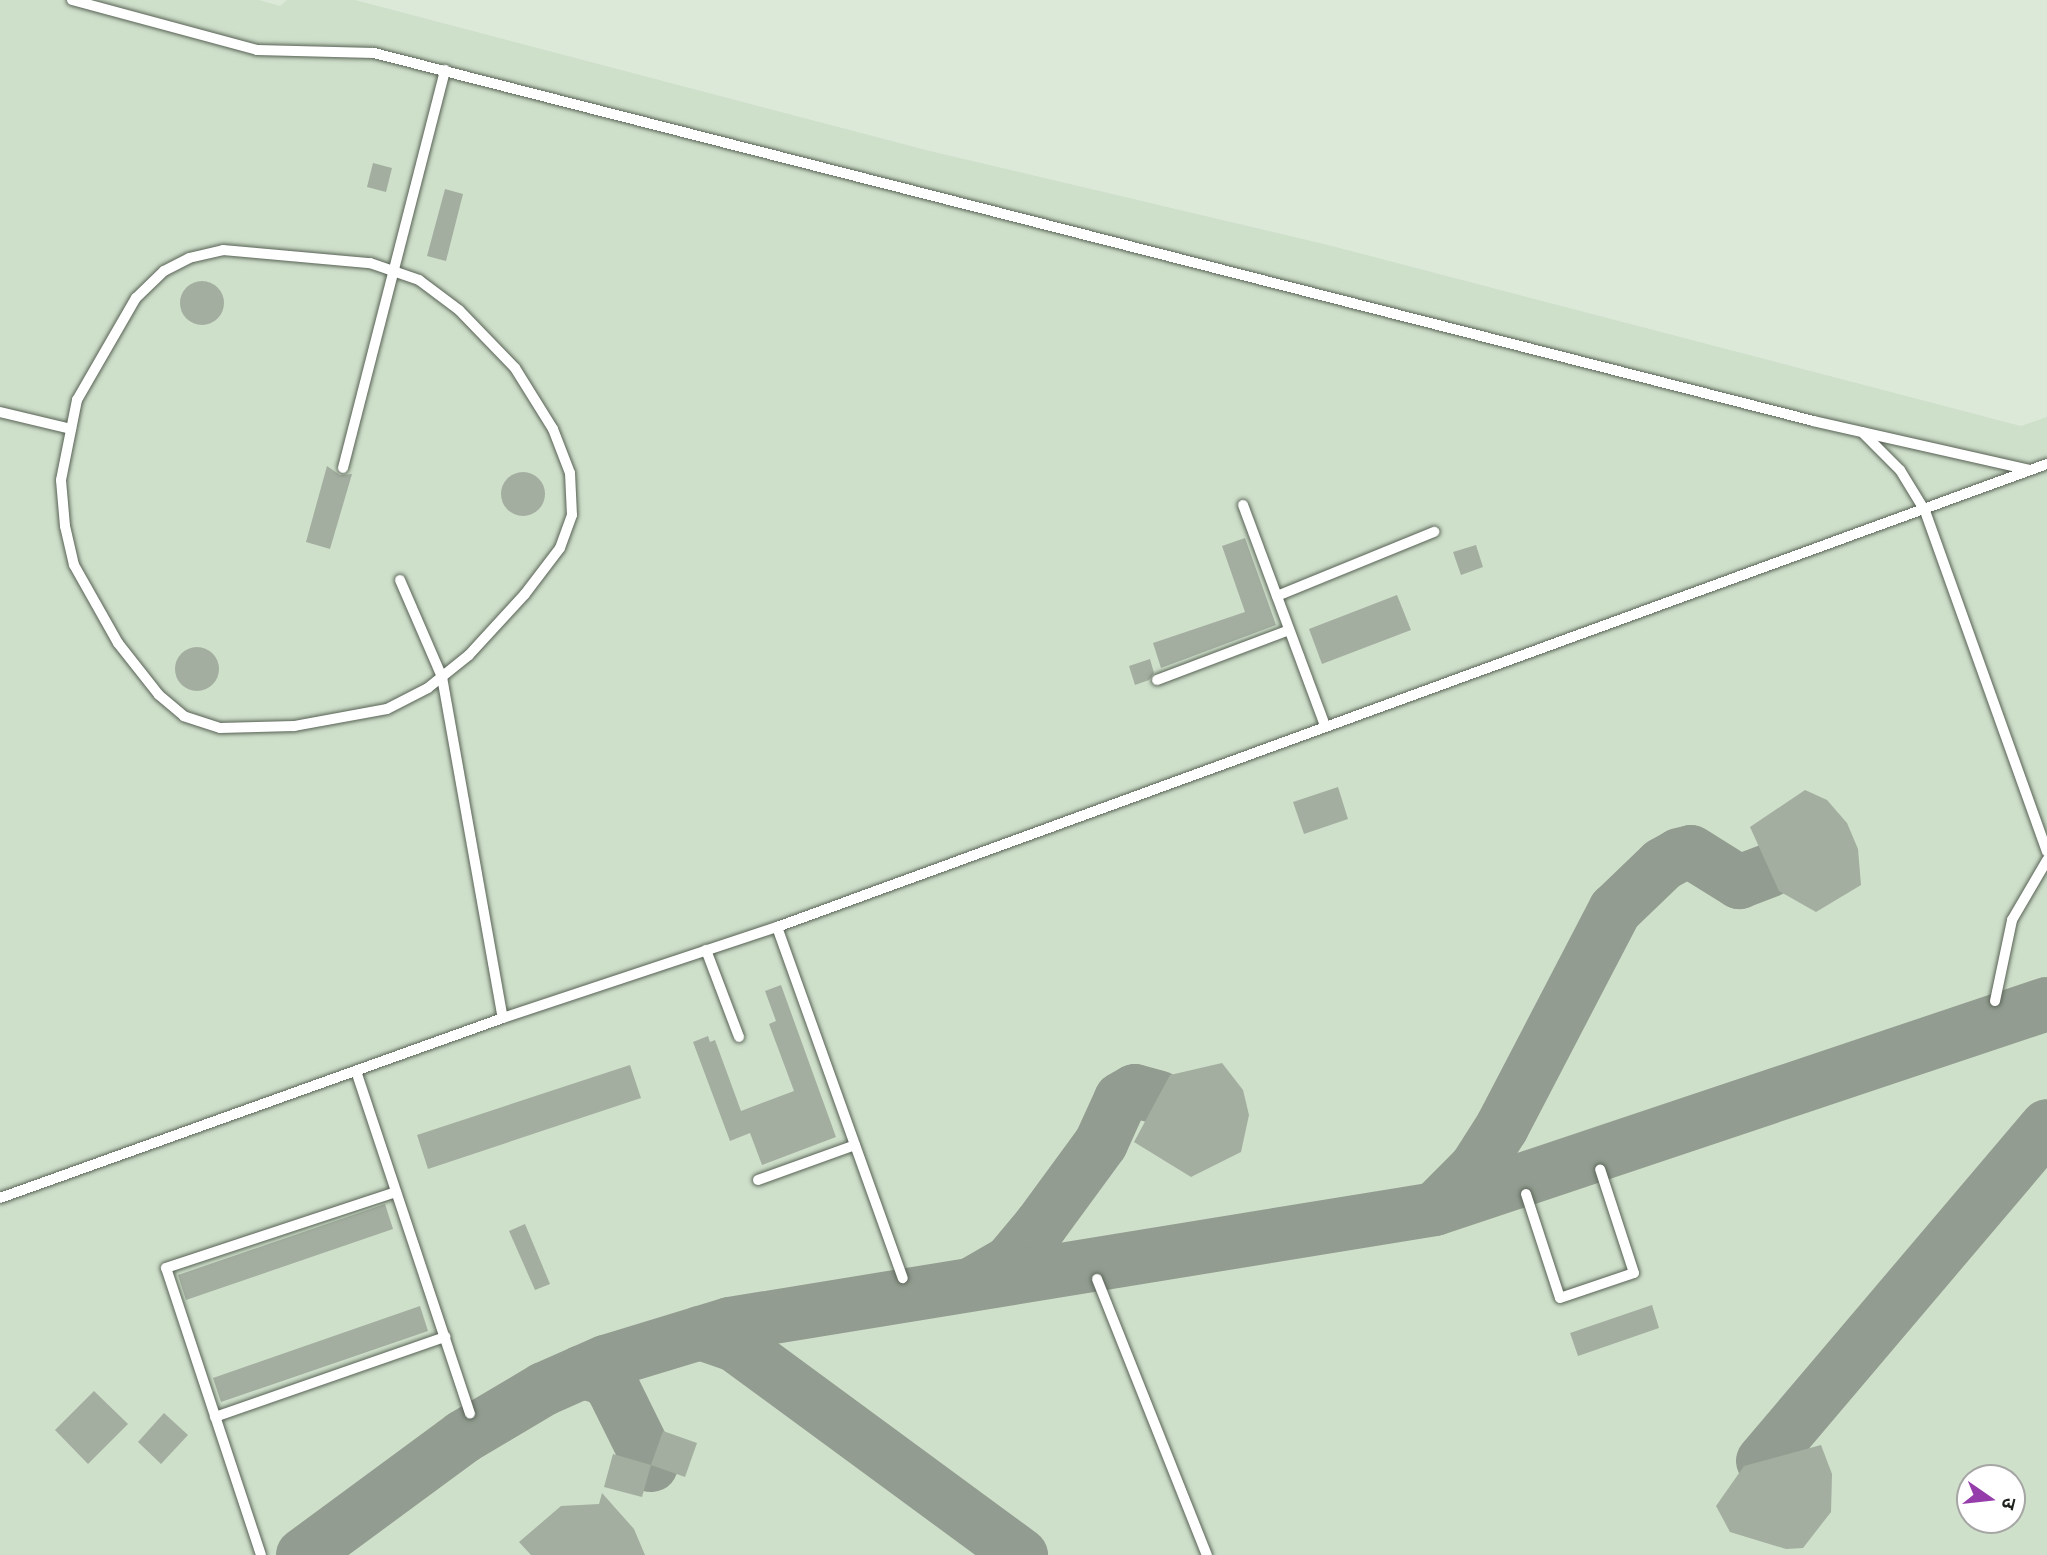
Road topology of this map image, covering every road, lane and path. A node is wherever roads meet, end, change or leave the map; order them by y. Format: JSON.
{"nodes":[{"id":1,"x":72,"y":0,"type":"edge"},
{"id":2,"x":444,"y":71,"type":"junction"},
{"id":3,"x":393,"y":271,"type":"junction"},
{"id":4,"x":0,"y":412,"type":"edge"},
{"id":5,"x":71,"y":429,"type":"junction"},
{"id":6,"x":1863,"y":432,"type":"junction"},
{"id":7,"x":2047,"y":464,"type":"edge"},
{"id":8,"x":343,"y":468,"type":"dead end"},
{"id":9,"x":2031,"y":470,"type":"junction"},
{"id":10,"x":1243,"y":505,"type":"dead end"},
{"id":11,"x":1925,"y":510,"type":"junction"},
{"id":12,"x":1434,"y":532,"type":"dead end"},
{"id":13,"x":400,"y":580,"type":"dead end"},
{"id":14,"x":1277,"y":596,"type":"junction"},
{"id":15,"x":1289,"y":630,"type":"junction"},
{"id":16,"x":442,"y":677,"type":"junction"},
{"id":17,"x":1157,"y":680,"type":"dead end"},
{"id":18,"x":1325,"y":725,"type":"junction"},
{"id":19,"x":2047,"y":852,"type":"edge"},
{"id":20,"x":2047,"y":860,"type":"edge"},
{"id":21,"x":777,"y":926,"type":"junction"},
{"id":22,"x":706,"y":950,"type":"junction"},
{"id":23,"x":1995,"y":1001,"type":"dead end"},
{"id":24,"x":503,"y":1018,"type":"junction"},
{"id":25,"x":739,"y":1037,"type":"dead end"},
{"id":26,"x":356,"y":1072,"type":"junction"},
{"id":27,"x":855,"y":1145,"type":"junction"},
{"id":28,"x":1600,"y":1169,"type":"dead end"},
{"id":29,"x":758,"y":1180,"type":"dead end"},
{"id":30,"x":396,"y":1192,"type":"junction"},
{"id":31,"x":1526,"y":1194,"type":"dead end"},
{"id":32,"x":0,"y":1198,"type":"edge"},
{"id":33,"x":903,"y":1278,"type":"dead end"},
{"id":34,"x":1097,"y":1279,"type":"dead end"},
{"id":35,"x":444,"y":1337,"type":"junction"},
{"id":36,"x":470,"y":1414,"type":"dead end"},
{"id":37,"x":215,"y":1417,"type":"junction"},
{"id":38,"x":261,"y":1555,"type":"edge"},
{"id":39,"x":1207,"y":1555,"type":"edge"}],
"edges":[{"from":1,"to":2,"type":"lane"},
{"from":2,"to":3,"type":"lane"},
{"from":2,"to":6,"type":"lane"},
{"from":3,"to":5,"type":"lane"},
{"from":3,"to":8,"type":"lane"},
{"from":3,"to":16,"type":"lane"},
{"from":4,"to":5,"type":"lane"},
{"from":5,"to":16,"type":"lane"},
{"from":6,"to":9,"type":"lane"},
{"from":6,"to":11,"type":"lane"},
{"from":7,"to":9,"type":"lane"},
{"from":9,"to":11,"type":"lane"},
{"from":10,"to":14,"type":"lane"},
{"from":11,"to":18,"type":"lane"},
{"from":11,"to":19,"type":"lane"},
{"from":12,"to":14,"type":"lane"},
{"from":13,"to":16,"type":"lane"},
{"from":14,"to":15,"type":"lane"},
{"from":15,"to":17,"type":"lane"},
{"from":15,"to":18,"type":"lane"},
{"from":16,"to":24,"type":"lane"},
{"from":18,"to":21,"type":"lane"},
{"from":20,"to":23,"type":"lane"},
{"from":21,"to":22,"type":"lane"},
{"from":21,"to":27,"type":"lane"},
{"from":22,"to":24,"type":"lane"},
{"from":22,"to":25,"type":"lane"},
{"from":24,"to":26,"type":"lane"},
{"from":26,"to":30,"type":"lane"},
{"from":26,"to":32,"type":"lane"},
{"from":27,"to":29,"type":"lane"},
{"from":27,"to":33,"type":"lane"},
{"from":28,"to":31,"type":"lane"},
{"from":30,"to":35,"type":"lane"},
{"from":30,"to":37,"type":"lane"},
{"from":34,"to":39,"type":"lane"},
{"from":35,"to":36,"type":"lane"},
{"from":35,"to":37,"type":"lane"},
{"from":37,"to":38,"type":"lane"}]}
